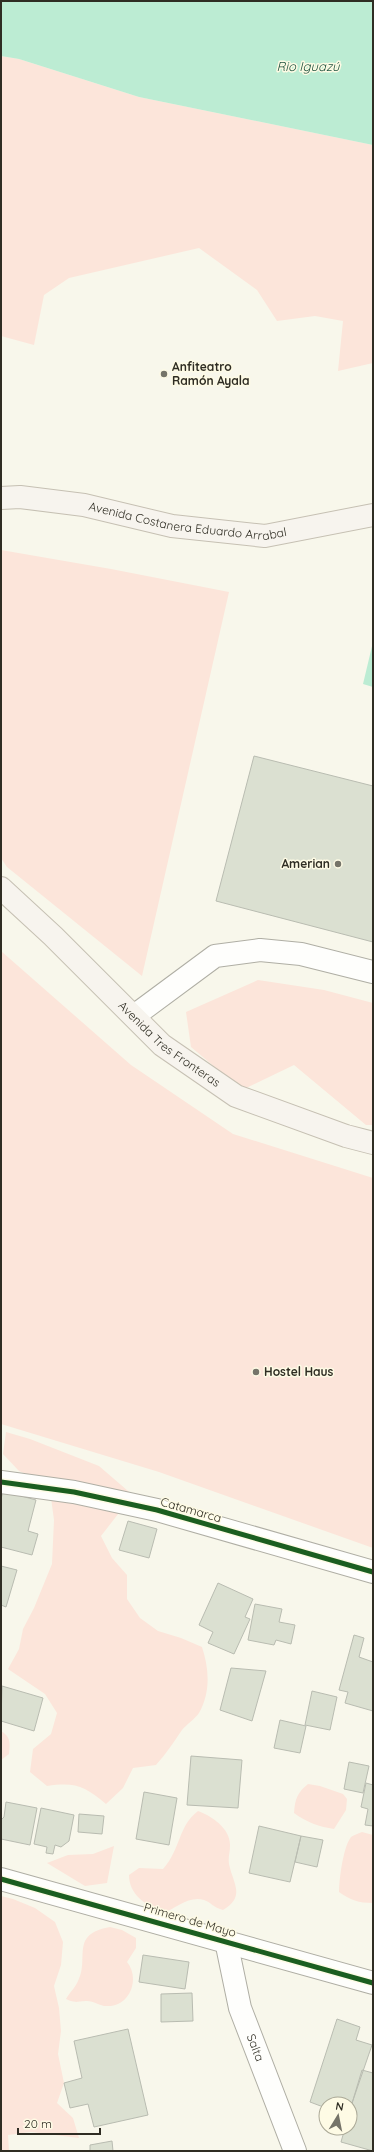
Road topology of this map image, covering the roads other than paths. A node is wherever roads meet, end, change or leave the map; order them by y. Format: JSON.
{"nodes":[{"id":1,"x":1,"y":498,"type":"edge"},
{"id":2,"x":373,"y":515,"type":"edge"},
{"id":3,"x":1,"y":888,"type":"edge"},
{"id":4,"x":373,"y":972,"type":"edge"},
{"id":5,"x":134,"y":1016,"type":"junction"},
{"id":6,"x":373,"y":1143,"type":"edge"},
{"id":7,"x":1,"y":1482,"type":"edge"},
{"id":8,"x":373,"y":1572,"type":"edge"},
{"id":9,"x":1,"y":1878,"type":"edge"},
{"id":10,"x":226,"y":1941,"type":"junction"},
{"id":11,"x":373,"y":1983,"type":"edge"},
{"id":12,"x":295,"y":2151,"type":"edge"}],
"edges":[{"from":1,"to":2,"type":"main road","name":"Avenida Costanera Eduardo Arrabal"},
{"from":3,"to":5,"type":"main road","name":"Avenida Tres Fronteras"},
{"from":4,"to":5,"type":"street"},
{"from":5,"to":6,"type":"main road","name":"Avenida Tres Fronteras"},
{"from":7,"to":8,"type":"street","name":"Catamarca"},
{"from":9,"to":10,"type":"street","name":"Primero de Mayo"},
{"from":10,"to":11,"type":"street","name":"Primero de Mayo"},
{"from":10,"to":12,"type":"street","name":"Salta"}]}
